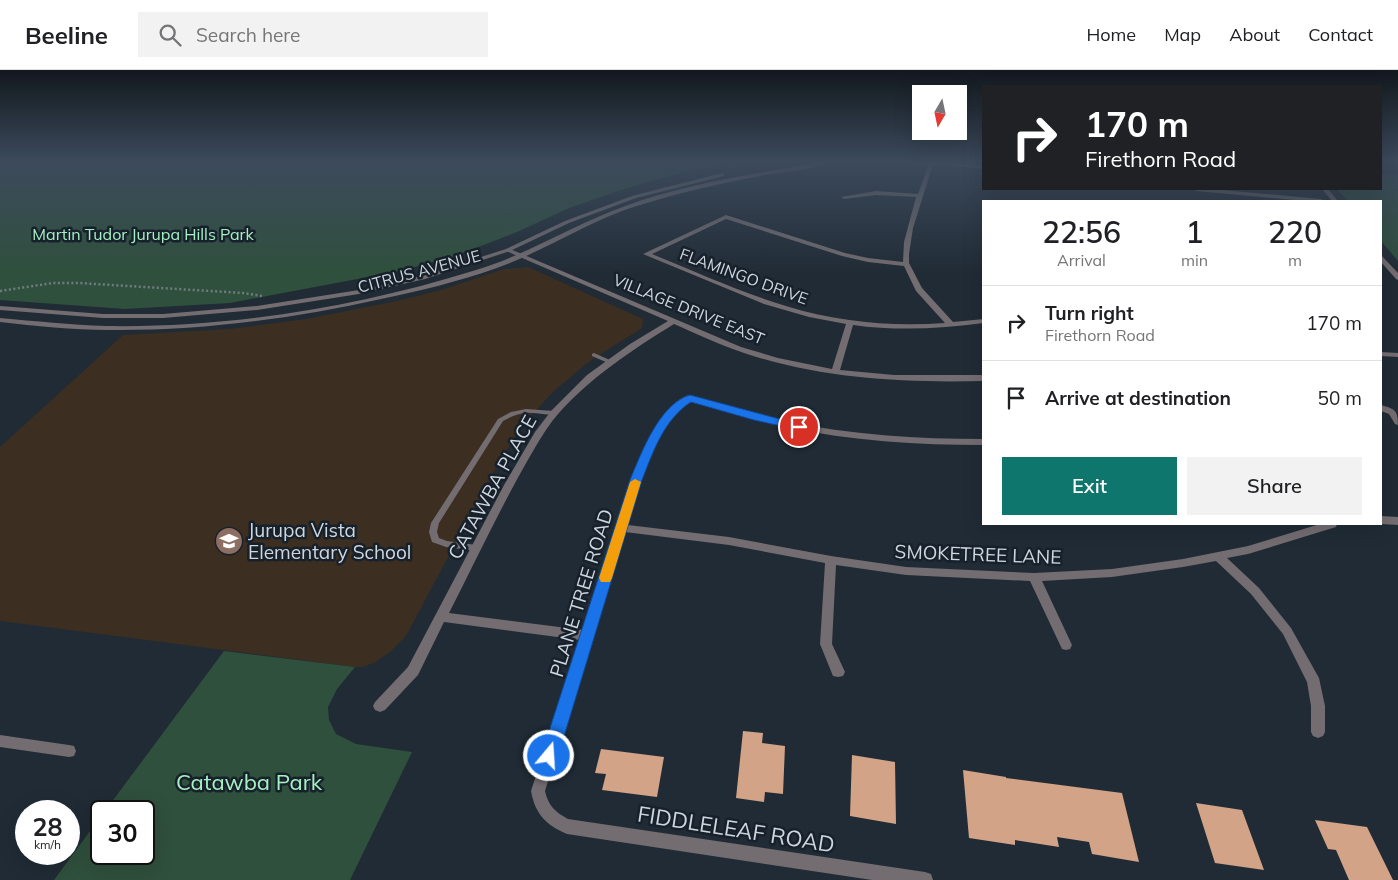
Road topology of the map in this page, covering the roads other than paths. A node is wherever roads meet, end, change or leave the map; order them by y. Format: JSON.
{"nodes":[{"id":1,"x":629,"y":199,"type":"edge"},
{"id":2,"x":656,"y":199,"type":"edge"},
{"id":3,"x":919,"y":199,"type":"edge"},
{"id":4,"x":508,"y":250,"type":"junction"},
{"id":5,"x":522,"y":256,"type":"junction"},
{"id":6,"x":1382,"y":258,"type":"edge"},
{"id":7,"x":906,"y":264,"type":"junction"},
{"id":8,"x":1398,"y":278,"type":"edge"},
{"id":9,"x":0,"y":308,"type":"edge"},
{"id":10,"x":0,"y":320,"type":"edge"},
{"id":11,"x":674,"y":321,"type":"junction"},
{"id":12,"x":982,"y":321,"type":"edge"},
{"id":13,"x":850,"y":322,"type":"junction"},
{"id":14,"x":952,"y":325,"type":"junction"},
{"id":15,"x":1382,"y":354,"type":"edge"},
{"id":16,"x":1398,"y":355,"type":"edge"},
{"id":17,"x":594,"y":356,"type":"dead end"},
{"id":18,"x":610,"y":362,"type":"junction"},
{"id":19,"x":835,"y":373,"type":"junction"},
{"id":20,"x":982,"y":378,"type":"edge"},
{"id":21,"x":1382,"y":408,"type":"edge"},
{"id":22,"x":554,"y":413,"type":"junction"},
{"id":23,"x":1398,"y":422,"type":"edge"},
{"id":24,"x":982,"y":442,"type":"edge"},
{"id":25,"x":1382,"y":520,"type":"edge"},
{"id":26,"x":1398,"y":521,"type":"edge"},
{"id":27,"x":1328,"y":525,"type":"edge"},
{"id":28,"x":620,"y":528,"type":"junction"},
{"id":29,"x":476,"y":548,"type":"junction"},
{"id":30,"x":1219,"y":556,"type":"junction"},
{"id":31,"x":831,"y":560,"type":"junction"},
{"id":32,"x":1034,"y":576,"type":"junction"},
{"id":33,"x":440,"y":617,"type":"junction"},
{"id":34,"x":588,"y":636,"type":"junction"},
{"id":35,"x":1066,"y":645,"type":"dead end"},
{"id":36,"x":838,"y":672,"type":"dead end"},
{"id":37,"x":380,"y":706,"type":"dead end"},
{"id":38,"x":1318,"y":732,"type":"dead end"},
{"id":39,"x":0,"y":741,"type":"edge"},
{"id":40,"x":69,"y":751,"type":"dead end"},
{"id":41,"x":544,"y":812,"type":"joint"},
{"id":42,"x":925,"y":880,"type":"edge"}],
"edges":[{"from":1,"to":4,"type":"street","name":"CITRUS AVENUE"},
{"from":2,"to":5,"type":"street","name":"CITRUS AVENUE"},
{"from":3,"to":7,"type":"street"},
{"from":4,"to":5,"type":"street","name":"VILLAGE DRIVE EAST"},
{"from":4,"to":9,"type":"street","name":"CITRUS AVENUE"},
{"from":5,"to":10,"type":"street","name":"CITRUS AVENUE"},
{"from":5,"to":11,"type":"street","name":"VILLAGE DRIVE EAST"},
{"from":6,"to":8,"type":"street"},
{"from":7,"to":13,"type":"street","name":"FLAMINGO DRIVE"},
{"from":7,"to":14,"type":"street"},
{"from":11,"to":18,"type":"street","name":"CATAWBA PLACE"},
{"from":11,"to":19,"type":"street","name":"VILLAGE DRIVE EAST"},
{"from":12,"to":14,"type":"street","name":"FLAMINGO DRIVE"},
{"from":13,"to":14,"type":"street","name":"FLAMINGO DRIVE"},
{"from":13,"to":19,"type":"street"},
{"from":15,"to":16,"type":"street"},
{"from":17,"to":18,"type":"lane"},
{"from":18,"to":22,"type":"street","name":"CATAWBA PLACE"},
{"from":19,"to":20,"type":"street","name":"VILLAGE DRIVE EAST"},
{"from":21,"to":23,"type":"street"},
{"from":22,"to":29,"type":"street","name":"CATAWBA PLACE"},
{"from":22,"to":29,"type":"lane"},
{"from":24,"to":28,"type":"street","name":"PLANE TREE ROAD"},
{"from":25,"to":26,"type":"street"},
{"from":27,"to":30,"type":"street","name":"SMOKETREE LANE"},
{"from":28,"to":31,"type":"street","name":"SMOKETREE LANE"},
{"from":28,"to":34,"type":"street","name":"PLANE TREE ROAD"},
{"from":29,"to":33,"type":"street","name":"CATAWBA PLACE"},
{"from":30,"to":32,"type":"street","name":"SMOKETREE LANE"},
{"from":30,"to":38,"type":"street"},
{"from":31,"to":32,"type":"street","name":"SMOKETREE LANE"},
{"from":31,"to":36,"type":"street"},
{"from":32,"to":35,"type":"street"},
{"from":33,"to":34,"type":"street"},
{"from":33,"to":37,"type":"street","name":"CATAWBA PLACE"},
{"from":34,"to":41,"type":"street","name":"PLANE TREE ROAD"},
{"from":39,"to":40,"type":"street"},
{"from":41,"to":42,"type":"street","name":"FIDDLELEAF ROAD"}]}
